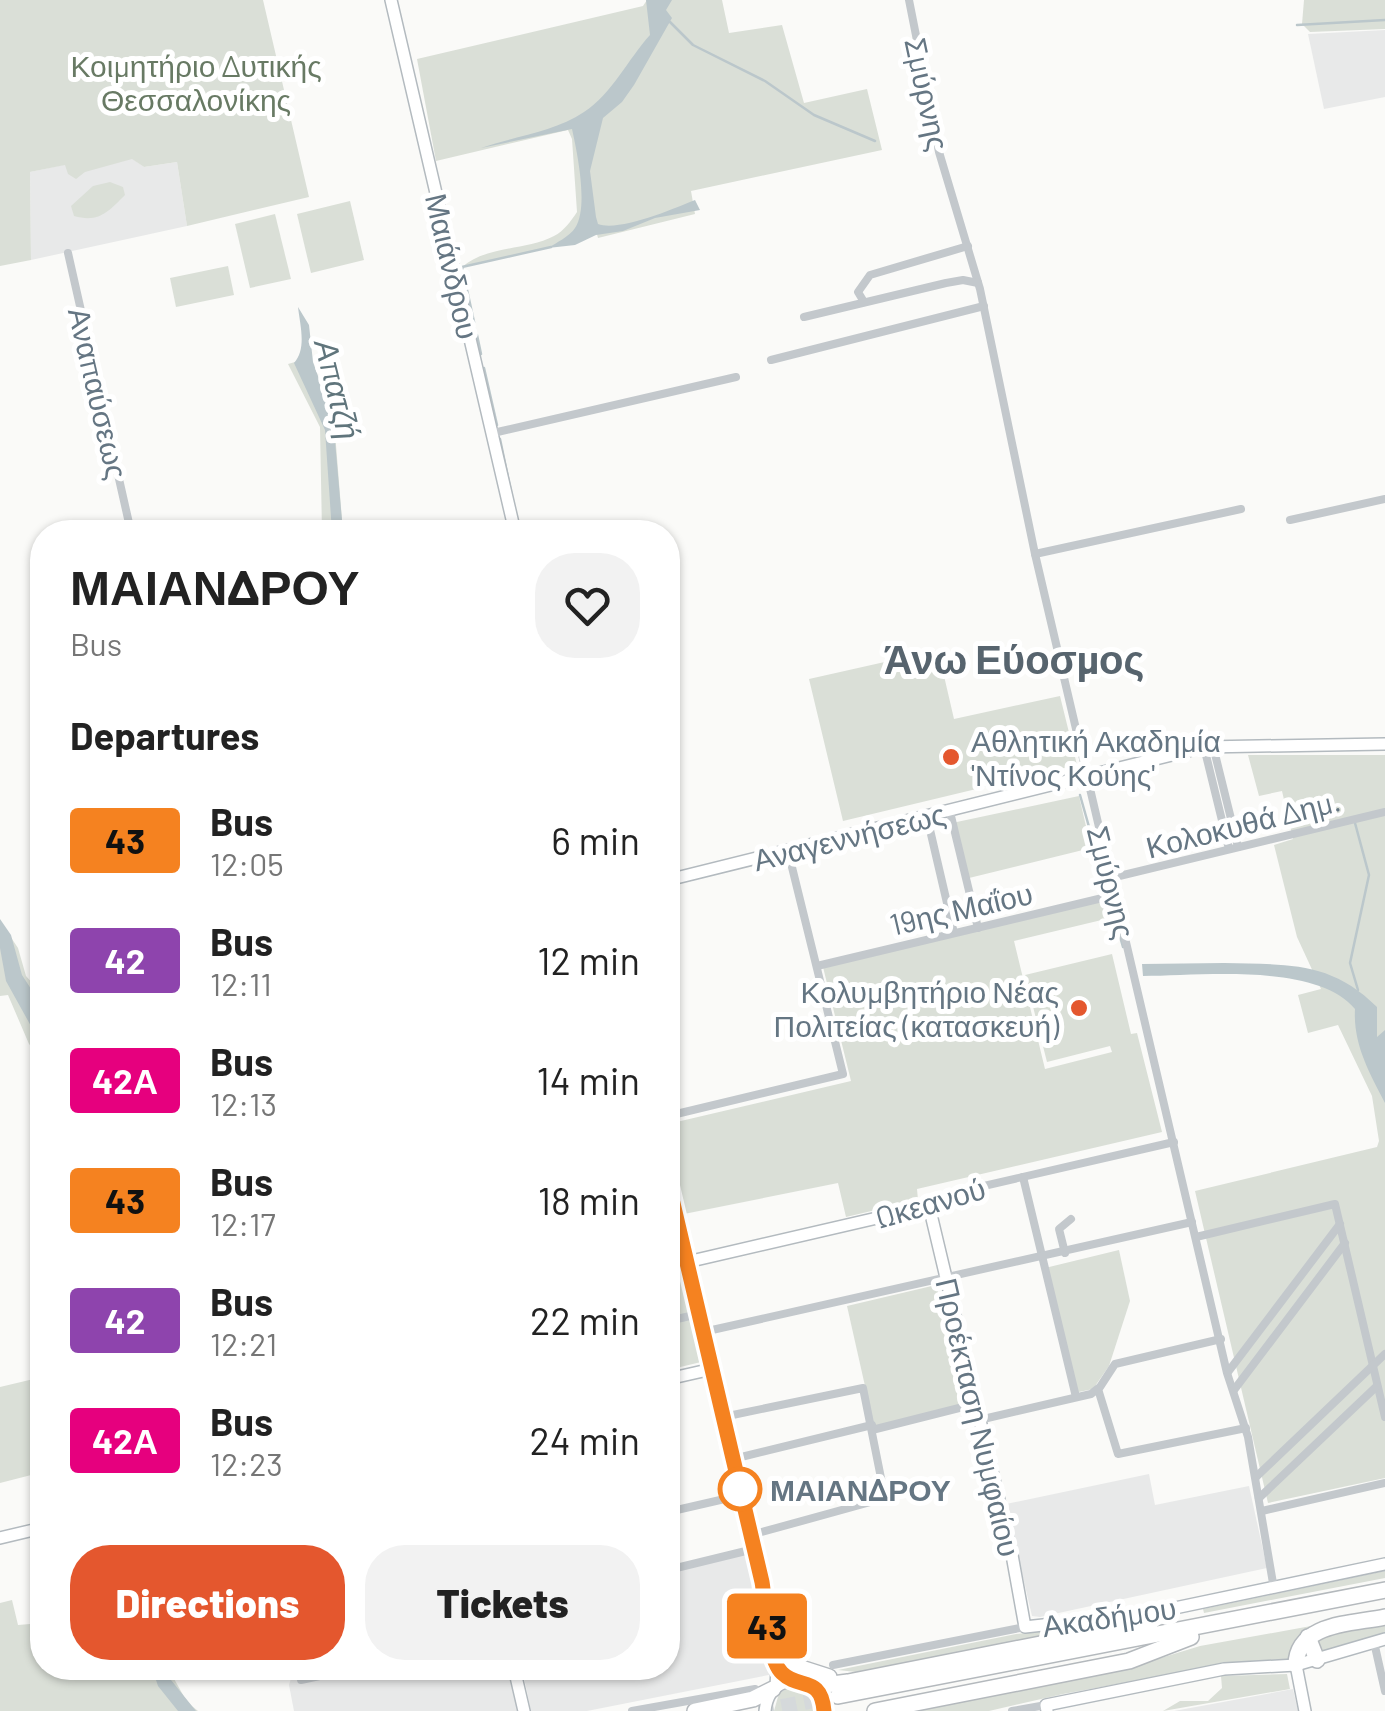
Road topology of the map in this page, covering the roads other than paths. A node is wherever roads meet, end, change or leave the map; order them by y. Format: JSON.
{"nodes":[{"id":1,"x":392,"y":0,"type":"edge"},
{"id":2,"x":908,"y":0,"type":"edge"},
{"id":3,"x":968,"y":246,"type":"junction"},
{"id":4,"x":68,"y":253,"type":"dead end"},
{"id":5,"x":978,"y":283,"type":"junction"},
{"id":6,"x":864,"y":302,"type":"junction"},
{"id":7,"x":984,"y":306,"type":"junction"},
{"id":8,"x":804,"y":316,"type":"dead end"},
{"id":9,"x":771,"y":360,"type":"dead end"},
{"id":10,"x":736,"y":377,"type":"dead end"},
{"id":11,"x":494,"y":433,"type":"junction"},
{"id":12,"x":1385,"y":499,"type":"edge"},
{"id":13,"x":1241,"y":509,"type":"dead end"},
{"id":14,"x":128,"y":520,"type":"edge"},
{"id":15,"x":513,"y":520,"type":"edge"},
{"id":16,"x":1290,"y":520,"type":"dead end"},
{"id":17,"x":1035,"y":554,"type":"junction"},
{"id":18,"x":1385,"y":744,"type":"edge"},
{"id":19,"x":1209,"y":746,"type":"junction"},
{"id":20,"x":1086,"y":778,"type":"junction"},
{"id":21,"x":950,"y":812,"type":"junction"},
{"id":22,"x":1385,"y":812,"type":"edge"},
{"id":23,"x":927,"y":817,"type":"junction"},
{"id":24,"x":1233,"y":848,"type":"junction"},
{"id":25,"x":788,"y":851,"type":"junction"},
{"id":26,"x":680,"y":877,"type":"edge"},
{"id":27,"x":1111,"y":878,"type":"junction"},
{"id":28,"x":1115,"y":894,"type":"junction"},
{"id":29,"x":978,"y":928,"type":"junction"},
{"id":30,"x":954,"y":933,"type":"junction"},
{"id":31,"x":816,"y":966,"type":"junction"},
{"id":32,"x":680,"y":1113,"type":"edge"},
{"id":33,"x":1174,"y":1142,"type":"junction"},
{"id":34,"x":1023,"y":1177,"type":"junction"},
{"id":35,"x":929,"y":1206,"type":"junction"},
{"id":36,"x":1071,"y":1219,"type":"dead end"},
{"id":37,"x":1192,"y":1222,"type":"junction"},
{"id":38,"x":1340,"y":1224,"type":"junction"},
{"id":39,"x":680,"y":1233,"type":"edge"},
{"id":40,"x":1196,"y":1237,"type":"junction"},
{"id":41,"x":1345,"y":1243,"type":"junction"},
{"id":42,"x":1065,"y":1253,"type":"junction"},
{"id":43,"x":1042,"y":1257,"type":"junction"},
{"id":44,"x":687,"y":1262,"type":"junction"},
{"id":45,"x":946,"y":1278,"type":"junction"},
{"id":46,"x":699,"y":1314,"type":"junction"},
{"id":47,"x":680,"y":1318,"type":"edge"},
{"id":48,"x":703,"y":1332,"type":"junction"},
{"id":49,"x":1221,"y":1339,"type":"junction"},
{"id":50,"x":1385,"y":1354,"type":"edge"},
{"id":51,"x":1373,"y":1366,"type":"junction"},
{"id":52,"x":712,"y":1369,"type":"junction"},
{"id":53,"x":1228,"y":1373,"type":"junction"},
{"id":54,"x":680,"y":1376,"type":"edge"},
{"id":55,"x":1376,"y":1386,"type":"junction"},
{"id":56,"x":1098,"y":1390,"type":"junction"},
{"id":57,"x":1234,"y":1390,"type":"junction"},
{"id":58,"x":1076,"y":1397,"type":"junction"},
{"id":59,"x":975,"y":1404,"type":"junction"},
{"id":60,"x":723,"y":1417,"type":"junction"},
{"id":61,"x":1385,"y":1417,"type":"edge"},
{"id":62,"x":979,"y":1420,"type":"junction"},
{"id":63,"x":872,"y":1428,"type":"junction"},
{"id":64,"x":1246,"y":1428,"type":"junction"},
{"id":65,"x":733,"y":1460,"type":"junction"},
{"id":66,"x":1256,"y":1477,"type":"junction"},
{"id":67,"x":1385,"y":1483,"type":"edge"},
{"id":68,"x":742,"y":1494,"type":"junction"},
{"id":69,"x":1260,"y":1498,"type":"junction"},
{"id":70,"x":680,"y":1509,"type":"edge"},
{"id":71,"x":1262,"y":1510,"type":"junction"},
{"id":72,"x":30,"y":1531,"type":"edge"},
{"id":73,"x":751,"y":1534,"type":"junction"},
{"id":74,"x":0,"y":1538,"type":"edge"},
{"id":75,"x":754,"y":1549,"type":"junction"},
{"id":76,"x":1385,"y":1564,"type":"edge"},
{"id":77,"x":680,"y":1567,"type":"edge"},
{"id":78,"x":1274,"y":1589,"type":"junction"},
{"id":79,"x":1385,"y":1590,"type":"edge"},
{"id":80,"x":1385,"y":1600,"type":"edge"},
{"id":81,"x":1385,"y":1618,"type":"edge"},
{"id":82,"x":1025,"y":1628,"type":"junction"},
{"id":83,"x":1190,"y":1632,"type":"junction"},
{"id":84,"x":1308,"y":1638,"type":"junction"},
{"id":85,"x":1380,"y":1641,"type":"edge"},
{"id":86,"x":773,"y":1648,"type":"junction"},
{"id":87,"x":1318,"y":1660,"type":"junction"},
{"id":88,"x":833,"y":1665,"type":"dead end"},
{"id":89,"x":1296,"y":1665,"type":"junction"},
{"id":90,"x":777,"y":1668,"type":"junction"},
{"id":91,"x":517,"y":1680,"type":"edge"},
{"id":92,"x":798,"y":1681,"type":"junction"},
{"id":93,"x":755,"y":1688,"type":"dead end"},
{"id":94,"x":774,"y":1688,"type":"junction"},
{"id":95,"x":1385,"y":1691,"type":"edge"},
{"id":96,"x":838,"y":1698,"type":"edge"},
{"id":97,"x":1046,"y":1708,"type":"edge"},
{"id":98,"x":524,"y":1711,"type":"edge"},
{"id":99,"x":632,"y":1711,"type":"edge"},
{"id":100,"x":695,"y":1711,"type":"edge"},
{"id":101,"x":765,"y":1711,"type":"edge"},
{"id":102,"x":875,"y":1711,"type":"edge"},
{"id":103,"x":1012,"y":1711,"type":"edge"},
{"id":104,"x":1305,"y":1711,"type":"edge"}],
"edges":[{"from":1,"to":11,"type":"street","name":"Μαιάνδρου"},
{"from":2,"to":3,"type":"street","name":"Σμύρνης"},
{"from":3,"to":5,"type":"street","name":"Σμύρνης"},
{"from":3,"to":6,"type":"street"},
{"from":4,"to":14,"type":"street","name":"Αναπαύσεως"},
{"from":5,"to":6,"type":"street"},
{"from":5,"to":7,"type":"street","name":"Σμύρνης"},
{"from":6,"to":8,"type":"street"},
{"from":7,"to":9,"type":"street"},
{"from":7,"to":17,"type":"street","name":"Σμύρνης"},
{"from":10,"to":11,"type":"street"},
{"from":11,"to":15,"type":"street","name":"Μαιάνδρου"},
{"from":12,"to":16,"type":"street"},
{"from":13,"to":17,"type":"street"},
{"from":17,"to":20,"type":"street","name":"Σμύρνης"},
{"from":18,"to":19,"type":"street","name":"Αναγεννήσεως"},
{"from":19,"to":20,"type":"street","name":"Αναγεννήσεως"},
{"from":19,"to":24,"type":"street"},
{"from":20,"to":21,"type":"street","name":"Αναγεννήσεως"},
{"from":20,"to":27,"type":"street","name":"Σμύρνης"},
{"from":21,"to":23,"type":"street","name":"Αναγεννήσεως"},
{"from":21,"to":29,"type":"street"},
{"from":22,"to":24,"type":"street","name":"Κολοκυθά Δημ."},
{"from":23,"to":25,"type":"street","name":"Αναγεννήσεως"},
{"from":23,"to":30,"type":"street"},
{"from":24,"to":27,"type":"street","name":"Κολοκυθά Δημ."},
{"from":25,"to":26,"type":"street","name":"Αναγεννήσεως"},
{"from":25,"to":31,"type":"street"},
{"from":27,"to":28,"type":"street","name":"Σμύρνης"},
{"from":28,"to":29,"type":"street","name":"19ης Μαΐου"},
{"from":28,"to":33,"type":"street","name":"Σμύρνης"},
{"from":29,"to":30,"type":"street","name":"19ης Μαΐου"},
{"from":30,"to":31,"type":"street","name":"19ης Μαΐου"},
{"from":31,"to":32,"type":"street"},
{"from":33,"to":34,"type":"street","name":"Ωκεανού"},
{"from":33,"to":37,"type":"street","name":"Σμύρνης"},
{"from":34,"to":35,"type":"street","name":"Ωκεανού"},
{"from":34,"to":43,"type":"street"},
{"from":35,"to":44,"type":"street","name":"Ωκεανού"},
{"from":35,"to":45,"type":"street","name":"Προέκταση Νυμφαίου"},
{"from":36,"to":42,"type":"street"},
{"from":37,"to":40,"type":"street","name":"Σμύρνης"},
{"from":37,"to":42,"type":"street"},
{"from":38,"to":40,"type":"street"},
{"from":38,"to":41,"type":"street"},
{"from":38,"to":53,"type":"street"},
{"from":39,"to":44,"type":"street"},
{"from":40,"to":49,"type":"street","name":"Σμύρνης"},
{"from":41,"to":51,"type":"street"},
{"from":41,"to":57,"type":"street"},
{"from":42,"to":43,"type":"street"},
{"from":43,"to":45,"type":"street"},
{"from":43,"to":58,"type":"street"},
{"from":44,"to":46,"type":"street"},
{"from":45,"to":48,"type":"street"},
{"from":45,"to":59,"type":"street","name":"Προέκταση Νυμφαίου"},
{"from":46,"to":47,"type":"street"},
{"from":46,"to":48,"type":"street"},
{"from":48,"to":52,"type":"street"},
{"from":49,"to":53,"type":"street","name":"Σμύρνης"},
{"from":49,"to":56,"type":"street"},
{"from":50,"to":51,"type":"street"},
{"from":51,"to":55,"type":"street"},
{"from":51,"to":66,"type":"street"},
{"from":52,"to":54,"type":"street"},
{"from":52,"to":60,"type":"street"},
{"from":53,"to":57,"type":"street","name":"Σμύρνης"},
{"from":55,"to":61,"type":"street"},
{"from":55,"to":69,"type":"street"},
{"from":56,"to":58,"type":"street"},
{"from":56,"to":64,"type":"street"},
{"from":57,"to":64,"type":"street","name":"Σμύρνης"},
{"from":58,"to":62,"type":"street"},
{"from":59,"to":62,"type":"street","name":"Προέκταση Νυμφαίου"},
{"from":59,"to":63,"type":"street"},
{"from":60,"to":63,"type":"street"},
{"from":60,"to":65,"type":"street"},
{"from":62,"to":82,"type":"street","name":"Προέκταση Νυμφαίου"},
{"from":63,"to":65,"type":"street"},
{"from":63,"to":73,"type":"street"},
{"from":64,"to":66,"type":"street","name":"Σμύρνης"},
{"from":65,"to":68,"type":"street"},
{"from":66,"to":69,"type":"street","name":"Σμύρνης"},
{"from":67,"to":71,"type":"street"},
{"from":68,"to":70,"type":"street"},
{"from":68,"to":73,"type":"street"},
{"from":69,"to":71,"type":"street","name":"Σμύρνης"},
{"from":71,"to":78,"type":"street","name":"Σμύρνης"},
{"from":72,"to":74,"type":"street"},
{"from":73,"to":75,"type":"street"},
{"from":75,"to":77,"type":"street"},
{"from":75,"to":86,"type":"street"},
{"from":76,"to":78,"type":"street","name":"Ακαδήμου"},
{"from":78,"to":82,"type":"street","name":"Ακαδήμου"},
{"from":79,"to":83,"type":"highway"},
{"from":80,"to":83,"type":"highway"},
{"from":81,"to":84,"type":"highway"},
{"from":82,"to":88,"type":"street","name":"Ακαδήμου"},
{"from":83,"to":96,"type":"highway"},
{"from":83,"to":102,"type":"highway"},
{"from":84,"to":87,"type":"highway"},
{"from":84,"to":89,"type":"highway"},
{"from":85,"to":87,"type":"street"},
{"from":85,"to":95,"type":"street"},
{"from":86,"to":90,"type":"street"},
{"from":86,"to":96,"type":"highway"},
{"from":87,"to":89,"type":"street"},
{"from":89,"to":97,"type":"street"},
{"from":89,"to":104,"type":"street"},
{"from":90,"to":92,"type":"street"},
{"from":90,"to":94,"type":"street"},
{"from":91,"to":98,"type":"street"},
{"from":92,"to":94,"type":"street"},
{"from":92,"to":96,"type":"street"},
{"from":92,"to":96,"type":"highway"},
{"from":93,"to":99,"type":"street"},
{"from":94,"to":100,"type":"highway"},
{"from":94,"to":101,"type":"street"},
{"from":97,"to":103,"type":"street"}]}
